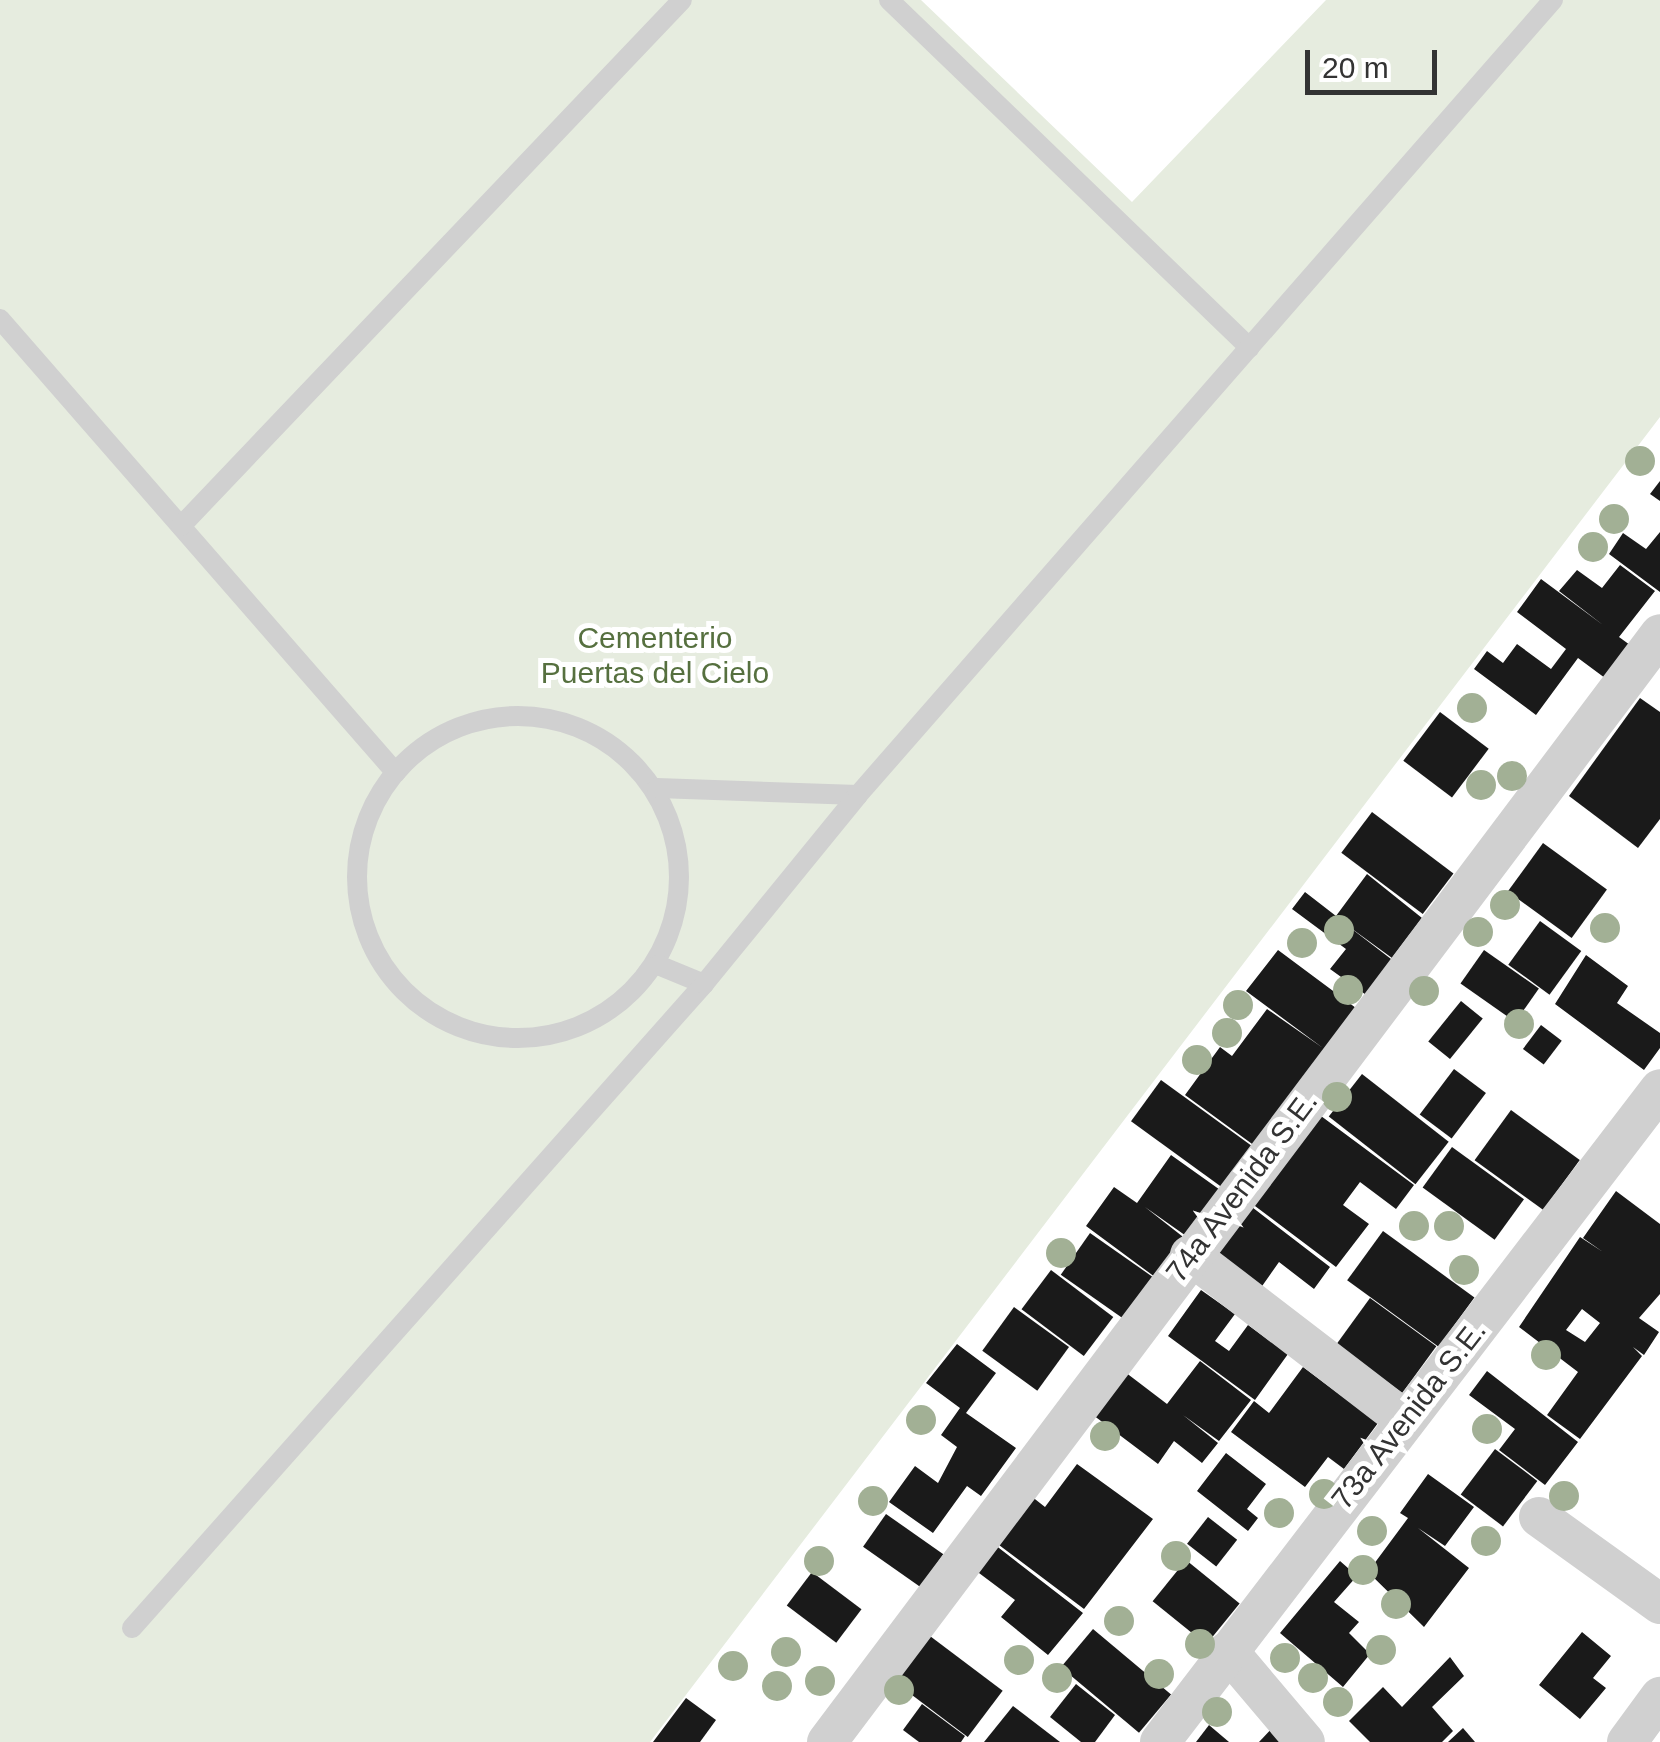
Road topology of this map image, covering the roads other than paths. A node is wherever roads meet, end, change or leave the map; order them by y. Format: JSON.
{"nodes":[{"id":1,"x":682,"y":0,"type":"edge"},
{"id":2,"x":889,"y":0,"type":"edge"},
{"id":3,"x":1553,"y":0,"type":"edge"},
{"id":4,"x":0,"y":319,"type":"edge"},
{"id":5,"x":1250,"y":348,"type":"junction"},
{"id":6,"x":181,"y":526,"type":"junction"},
{"id":7,"x":1660,"y":634,"type":"edge"},
{"id":8,"x":396,"y":773,"type":"junction"},
{"id":9,"x":657,"y":788,"type":"junction"},
{"id":10,"x":858,"y":795,"type":"junction"},
{"id":11,"x":658,"y":965,"type":"junction"},
{"id":12,"x":704,"y":984,"type":"junction"},
{"id":13,"x":1660,"y":1089,"type":"edge"},
{"id":14,"x":1190,"y":1254,"type":"junction"},
{"id":15,"x":1406,"y":1420,"type":"junction"},
{"id":16,"x":1539,"y":1518,"type":"dead end"},
{"id":17,"x":1660,"y":1604,"type":"edge"},
{"id":18,"x":132,"y":1628,"type":"dead end"},
{"id":19,"x":1228,"y":1651,"type":"junction"},
{"id":20,"x":1660,"y":1696,"type":"edge"},
{"id":21,"x":827,"y":1742,"type":"edge"},
{"id":22,"x":1160,"y":1742,"type":"edge"},
{"id":23,"x":1305,"y":1742,"type":"edge"},
{"id":24,"x":1627,"y":1742,"type":"edge"}],
"edges":[{"from":1,"to":6,"type":"lane"},
{"from":2,"to":5,"type":"lane"},
{"from":3,"to":5,"type":"lane"},
{"from":4,"to":6,"type":"lane"},
{"from":5,"to":10,"type":"lane"},
{"from":6,"to":8,"type":"lane"},
{"from":7,"to":14,"type":"street","name":"74a Avenida S.E."},
{"from":8,"to":9,"type":"lane"},
{"from":8,"to":11,"type":"lane"},
{"from":9,"to":10,"type":"lane"},
{"from":9,"to":11,"type":"lane"},
{"from":10,"to":12,"type":"lane"},
{"from":11,"to":12,"type":"lane"},
{"from":12,"to":18,"type":"lane"},
{"from":13,"to":15,"type":"street","name":"73a Avenida S.E."},
{"from":14,"to":15,"type":"street"},
{"from":14,"to":21,"type":"street","name":"74a Avenida S.E."},
{"from":15,"to":19,"type":"street","name":"73a Avenida S.E."},
{"from":16,"to":17,"type":"street"},
{"from":19,"to":22,"type":"street","name":"73a Avenida S.E."},
{"from":19,"to":23,"type":"street"},
{"from":20,"to":24,"type":"street"}]}
